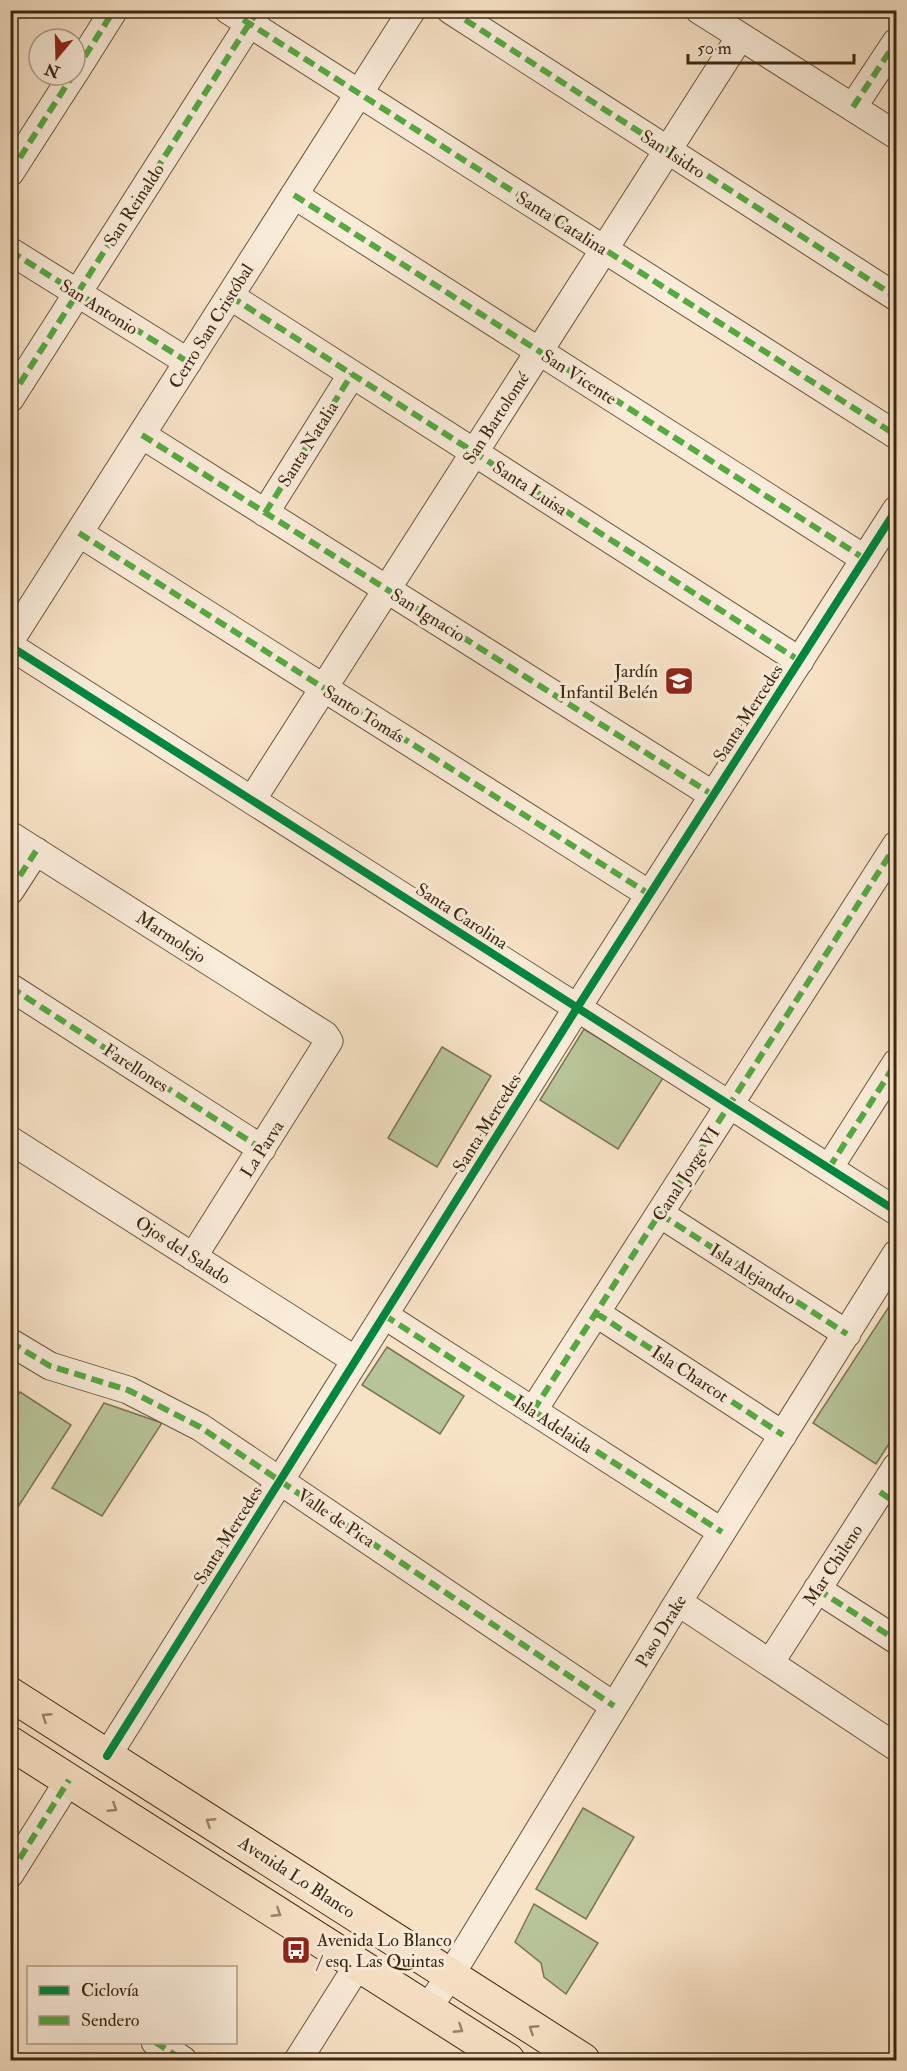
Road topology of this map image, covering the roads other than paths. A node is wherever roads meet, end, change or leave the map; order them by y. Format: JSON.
{"nodes":[{"id":1,"x":114,"y":10,"type":"edge"},
{"id":2,"x":412,"y":10,"type":"edge"},
{"id":3,"x":450,"y":10,"type":"edge"},
{"id":4,"x":702,"y":11,"type":"edge"},
{"id":5,"x":245,"y":15,"type":"edge"},
{"id":6,"x":740,"y":37,"type":"junction"},
{"id":7,"x":897,"y":42,"type":"edge"},
{"id":8,"x":87,"y":53,"type":"edge"},
{"id":9,"x":65,"y":87,"type":"edge"},
{"id":10,"x":359,"y":93,"type":"junction"},
{"id":11,"x":853,"y":107,"type":"junction"},
{"id":12,"x":897,"y":135,"type":"edge"},
{"id":13,"x":668,"y":150,"type":"junction"},
{"id":14,"x":10,"y":173,"type":"edge"},
{"id":15,"x":294,"y":195,"type":"junction"},
{"id":16,"x":604,"y":249,"type":"junction"},
{"id":17,"x":10,"y":251,"type":"edge"},
{"id":18,"x":78,"y":293,"type":"junction"},
{"id":19,"x":230,"y":296,"type":"junction"},
{"id":20,"x":897,"y":297,"type":"edge"},
{"id":21,"x":539,"y":351,"type":"junction"},
{"id":22,"x":188,"y":362,"type":"junction"},
{"id":23,"x":352,"y":374,"type":"junction"},
{"id":24,"x":10,"y":399,"type":"edge"},
{"id":25,"x":142,"y":435,"type":"junction"},
{"id":26,"x":897,"y":435,"type":"edge"},
{"id":27,"x":474,"y":453,"type":"junction"},
{"id":28,"x":897,"y":510,"type":"edge"},
{"id":29,"x":265,"y":513,"type":"junction"},
{"id":30,"x":79,"y":533,"type":"junction"},
{"id":31,"x":865,"y":559,"type":"junction"},
{"id":32,"x":387,"y":589,"type":"junction"},
{"id":33,"x":10,"y":641,"type":"edge"},
{"id":34,"x":10,"y":646,"type":"edge"},
{"id":35,"x":800,"y":661,"type":"junction"},
{"id":36,"x":324,"y":688,"type":"junction"},
{"id":37,"x":713,"y":795,"type":"junction"},
{"id":38,"x":252,"y":800,"type":"junction"},
{"id":39,"x":10,"y":835,"type":"edge"},
{"id":40,"x":897,"y":845,"type":"edge"},
{"id":41,"x":36,"y":851,"type":"junction"},
{"id":42,"x":10,"y":891,"type":"edge"},
{"id":43,"x":649,"y":894,"type":"junction"},
{"id":44,"x":10,"y":987,"type":"edge"},
{"id":45,"x":577,"y":1008,"type":"junction"},
{"id":46,"x":329,"y":1041,"type":"joint"},
{"id":47,"x":897,"y":1063,"type":"edge"},
{"id":48,"x":730,"y":1105,"type":"junction"},
{"id":49,"x":10,"y":1140,"type":"edge"},
{"id":50,"x":262,"y":1149,"type":"junction"},
{"id":51,"x":829,"y":1168,"type":"junction"},
{"id":52,"x":897,"y":1211,"type":"edge"},
{"id":53,"x":660,"y":1214,"type":"junction"},
{"id":54,"x":897,"y":1254,"type":"edge"},
{"id":55,"x":193,"y":1257,"type":"junction"},
{"id":56,"x":596,"y":1313,"type":"junction"},
{"id":57,"x":384,"y":1315,"type":"junction"},
{"id":58,"x":847,"y":1334,"type":"junction"},
{"id":59,"x":10,"y":1342,"type":"edge"},
{"id":60,"x":355,"y":1360,"type":"junction"},
{"id":61,"x":533,"y":1411,"type":"junction"},
{"id":62,"x":783,"y":1435,"type":"junction"},
{"id":63,"x":897,"y":1467,"type":"edge"},
{"id":64,"x":280,"y":1481,"type":"junction"},
{"id":65,"x":888,"y":1498,"type":"edge"},
{"id":66,"x":722,"y":1532,"type":"junction"},
{"id":67,"x":817,"y":1589,"type":"junction"},
{"id":68,"x":678,"y":1602,"type":"junction"},
{"id":69,"x":897,"y":1640,"type":"edge"},
{"id":70,"x":770,"y":1664,"type":"junction"},
{"id":71,"x":10,"y":1694,"type":"edge"},
{"id":72,"x":614,"y":1706,"type":"junction"},
{"id":73,"x":10,"y":1743,"type":"edge"},
{"id":74,"x":897,"y":1747,"type":"edge"},
{"id":75,"x":106,"y":1756,"type":"junction"},
{"id":76,"x":69,"y":1780,"type":"junction"},
{"id":77,"x":10,"y":1874,"type":"edge"},
{"id":78,"x":358,"y":1965,"type":"junction"},
{"id":79,"x":450,"y":1976,"type":"junction"},
{"id":80,"x":427,"y":2009,"type":"junction"},
{"id":81,"x":157,"y":2044,"type":"edge"},
{"id":82,"x":183,"y":2061,"type":"edge"},
{"id":83,"x":298,"y":2061,"type":"edge"},
{"id":84,"x":508,"y":2061,"type":"edge"},
{"id":85,"x":583,"y":2061,"type":"edge"}],
"edges":[{"from":1,"to":8,"type":"street"},
{"from":2,"to":10,"type":"street","name":"Cerro San Cristóbal"},
{"from":3,"to":13,"type":"street","name":"San Isidro"},
{"from":4,"to":6,"type":"street"},
{"from":5,"to":10,"type":"street","name":"Santa Catalina"},
{"from":5,"to":18,"type":"street","name":"San Reinaldo"},
{"from":6,"to":11,"type":"street"},
{"from":6,"to":13,"type":"street","name":"San Bartolomé"},
{"from":7,"to":11,"type":"street"},
{"from":9,"to":14,"type":"street"},
{"from":10,"to":15,"type":"street","name":"Cerro San Cristóbal"},
{"from":10,"to":16,"type":"street","name":"Santa Catalina"},
{"from":11,"to":12,"type":"street"},
{"from":13,"to":16,"type":"street","name":"San Bartolomé"},
{"from":13,"to":20,"type":"street","name":"San Isidro"},
{"from":15,"to":19,"type":"street","name":"Cerro San Cristóbal"},
{"from":15,"to":21,"type":"street","name":"San Vicente"},
{"from":16,"to":21,"type":"street","name":"San Bartolomé"},
{"from":16,"to":26,"type":"street","name":"Santa Catalina"},
{"from":17,"to":18,"type":"street","name":"San Antonio"},
{"from":18,"to":22,"type":"street","name":"San Antonio"},
{"from":18,"to":24,"type":"street","name":"San Reinaldo"},
{"from":19,"to":22,"type":"street","name":"Cerro San Cristóbal"},
{"from":19,"to":23,"type":"street","name":"Santa Luisa"},
{"from":21,"to":27,"type":"street","name":"San Bartolomé"},
{"from":21,"to":31,"type":"street","name":"San Vicente"},
{"from":22,"to":25,"type":"street","name":"Cerro San Cristóbal"},
{"from":23,"to":27,"type":"street","name":"Santa Luisa"},
{"from":23,"to":29,"type":"street","name":"Santa Natalia"},
{"from":25,"to":29,"type":"street","name":"San Ignacio"},
{"from":25,"to":30,"type":"street","name":"Cerro San Cristóbal"},
{"from":27,"to":32,"type":"street","name":"San Bartolomé"},
{"from":27,"to":35,"type":"street","name":"Santa Luisa"},
{"from":28,"to":31,"type":"street","name":"Santa Mercedes"},
{"from":29,"to":32,"type":"street","name":"San Ignacio"},
{"from":30,"to":33,"type":"street","name":"Cerro San Cristóbal"},
{"from":30,"to":36,"type":"street","name":"Santo Tomás"},
{"from":31,"to":35,"type":"street","name":"Santa Mercedes"},
{"from":32,"to":36,"type":"street","name":"San Bartolomé"},
{"from":32,"to":37,"type":"street","name":"San Ignacio"},
{"from":34,"to":38,"type":"street","name":"Santa Carolina"},
{"from":35,"to":37,"type":"street","name":"Santa Mercedes"},
{"from":36,"to":38,"type":"street","name":"San Bartolomé"},
{"from":36,"to":43,"type":"street","name":"Santo Tomás"},
{"from":37,"to":43,"type":"street","name":"Santa Mercedes"},
{"from":38,"to":45,"type":"street","name":"Santa Carolina"},
{"from":39,"to":41,"type":"street","name":"Marmolejo"},
{"from":40,"to":48,"type":"street","name":"Canal Jorge VI"},
{"from":41,"to":42,"type":"street"},
{"from":41,"to":46,"type":"street","name":"Marmolejo"},
{"from":43,"to":45,"type":"street","name":"Santa Mercedes"},
{"from":44,"to":50,"type":"street","name":"Farellones"},
{"from":45,"to":48,"type":"street","name":"Santa Carolina"},
{"from":45,"to":57,"type":"street","name":"Santa Mercedes"},
{"from":46,"to":50,"type":"street","name":"La Parva"},
{"from":47,"to":51,"type":"street"},
{"from":48,"to":51,"type":"street","name":"Santa Carolina"},
{"from":48,"to":53,"type":"street","name":"Canal Jorge VI"},
{"from":49,"to":55,"type":"street","name":"Ojos del Salado"},
{"from":50,"to":55,"type":"street","name":"La Parva"},
{"from":51,"to":52,"type":"street","name":"Santa Carolina"},
{"from":53,"to":56,"type":"street","name":"Canal Jorge VI"},
{"from":53,"to":58,"type":"street","name":"Isla Alejandro"},
{"from":54,"to":58,"type":"street","name":"Paso Drake"},
{"from":55,"to":60,"type":"street","name":"Ojos del Salado"},
{"from":56,"to":61,"type":"street","name":"Canal Jorge VI"},
{"from":56,"to":62,"type":"street","name":"Isla Charcot"},
{"from":57,"to":60,"type":"street","name":"Santa Mercedes"},
{"from":57,"to":61,"type":"street","name":"Isla Adelaida"},
{"from":58,"to":62,"type":"street","name":"Paso Drake"},
{"from":59,"to":64,"type":"street","name":"Valle de Pica"},
{"from":60,"to":64,"type":"street","name":"Santa Mercedes"},
{"from":61,"to":66,"type":"street","name":"Isla Adelaida"},
{"from":62,"to":66,"type":"street","name":"Paso Drake"},
{"from":63,"to":65,"type":"street","name":"Mar Chileno"},
{"from":64,"to":72,"type":"street","name":"Valle de Pica"},
{"from":64,"to":75,"type":"street","name":"Santa Mercedes"},
{"from":65,"to":67,"type":"street","name":"Mar Chileno"},
{"from":66,"to":68,"type":"street","name":"Paso Drake"},
{"from":67,"to":69,"type":"street"},
{"from":67,"to":70,"type":"street","name":"Mar Chileno"},
{"from":68,"to":70,"type":"street"},
{"from":68,"to":72,"type":"street","name":"Paso Drake"},
{"from":70,"to":74,"type":"street"},
{"from":75,"to":71,"type":"main road","name":"Avenida Lo Blanco","one_way":true},
{"from":72,"to":79,"type":"street","name":"Paso Drake"},
{"from":73,"to":76,"type":"main road"},
{"from":79,"to":75,"type":"main road","name":"Avenida Lo Blanco","one_way":true},
{"from":76,"to":77,"type":"street"},
{"from":76,"to":78,"type":"main road","one_way":true},
{"from":78,"to":80,"type":"main road"},
{"from":78,"to":83,"type":"street"},
{"from":79,"to":80,"type":"street","name":"Paso Drake"},
{"from":85,"to":79,"type":"main road","name":"Avenida Lo Blanco","one_way":true},
{"from":80,"to":84,"type":"main road","one_way":true},
{"from":81,"to":82,"type":"street"}]}
